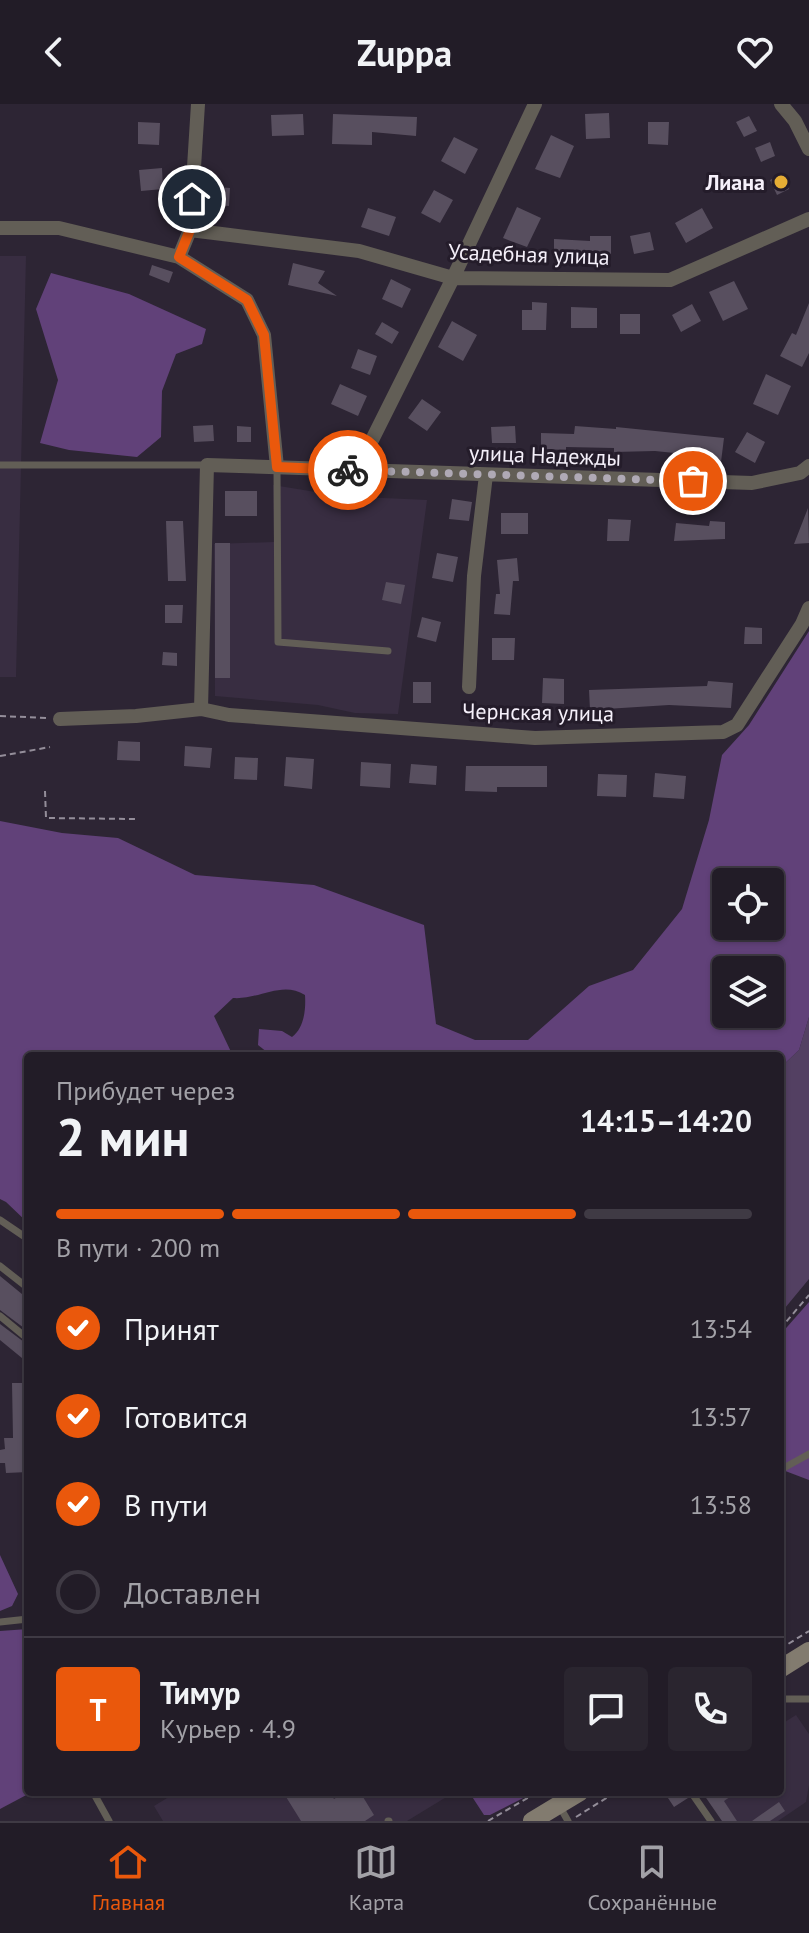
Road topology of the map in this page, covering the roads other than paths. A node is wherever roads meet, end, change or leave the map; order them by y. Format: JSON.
{"nodes":[{"id":1,"x":198,"y":104,"type":"edge"},
{"id":2,"x":535,"y":104,"type":"edge"},
{"id":3,"x":781,"y":104,"type":"edge"},
{"id":4,"x":809,"y":149,"type":"edge"},
{"id":5,"x":809,"y":219,"type":"edge"},
{"id":6,"x":0,"y":228,"type":"edge"},
{"id":7,"x":190,"y":230,"type":"junction"},
{"id":8,"x":179,"y":257,"type":"junction"},
{"id":9,"x":453,"y":278,"type":"junction"},
{"id":10,"x":0,"y":465,"type":"edge"},
{"id":11,"x":207,"y":465,"type":"junction"},
{"id":12,"x":809,"y":466,"type":"edge"},
{"id":13,"x":277,"y":467,"type":"junction"},
{"id":14,"x":357,"y":470,"type":"junction"},
{"id":15,"x":486,"y":475,"type":"junction"},
{"id":16,"x":809,"y":608,"type":"edge"},
{"id":17,"x":388,"y":651,"type":"dead end"},
{"id":18,"x":469,"y":687,"type":"dead end"},
{"id":19,"x":201,"y":709,"type":"junction"},
{"id":20,"x":60,"y":719,"type":"road end"},
{"id":21,"x":0,"y":1220,"type":"edge"},
{"id":22,"x":24,"y":1236,"type":"edge"},
{"id":23,"x":0,"y":1266,"type":"edge"},
{"id":24,"x":24,"y":1285,"type":"edge"},
{"id":25,"x":0,"y":1316,"type":"edge"},
{"id":26,"x":24,"y":1336,"type":"edge"},
{"id":27,"x":809,"y":1454,"type":"edge"},
{"id":28,"x":784,"y":1468,"type":"edge"},
{"id":29,"x":24,"y":1619,"type":"edge"},
{"id":30,"x":0,"y":1622,"type":"edge"},
{"id":31,"x":809,"y":1651,"type":"edge"},
{"id":32,"x":784,"y":1667,"type":"edge"},
{"id":33,"x":784,"y":1699,"type":"edge"},
{"id":34,"x":809,"y":1699,"type":"edge"},
{"id":35,"x":95,"y":1796,"type":"edge"},
{"id":36,"x":578,"y":1796,"type":"edge"},
{"id":37,"x":694,"y":1796,"type":"edge"},
{"id":38,"x":565,"y":1816,"type":"edge"},
{"id":39,"x":109,"y":1821,"type":"edge"},
{"id":40,"x":532,"y":1821,"type":"edge"},
{"id":41,"x":711,"y":1821,"type":"edge"}],
"edges":[{"from":1,"to":7,"type":"street"},
{"from":2,"to":9,"type":"street"},
{"from":3,"to":4,"type":"street"},
{"from":5,"to":9,"type":"street","name":"Усадебная улица"},
{"from":6,"to":8,"type":"street"},
{"from":7,"to":8,"type":"street"},
{"from":7,"to":9,"type":"street","name":"Усадебная улица"},
{"from":8,"to":13,"type":"street"},
{"from":9,"to":14,"type":"street"},
{"from":10,"to":11,"type":"lane"},
{"from":11,"to":13,"type":"street","name":"улица Надежды"},
{"from":11,"to":19,"type":"street"},
{"from":12,"to":15,"type":"street","name":"улица Надежды"},
{"from":13,"to":14,"type":"street","name":"улица Надежды"},
{"from":13,"to":17,"type":"lane"},
{"from":14,"to":15,"type":"street","name":"улица Надежды"},
{"from":15,"to":18,"type":"street"},
{"from":16,"to":19,"type":"street","name":"Чернская улица"},
{"from":19,"to":20,"type":"street","name":"Чернская улица"},
{"from":21,"to":22,"type":"lane"},
{"from":23,"to":24,"type":"lane"},
{"from":25,"to":26,"type":"lane"},
{"from":27,"to":28,"type":"lane"},
{"from":29,"to":30,"type":"lane"},
{"from":31,"to":32,"type":"main road"},
{"from":33,"to":34,"type":"lane"},
{"from":35,"to":39,"type":"lane"},
{"from":36,"to":38,"type":"main road"},
{"from":37,"to":41,"type":"lane"},
{"from":38,"to":40,"type":"main road"}]}
